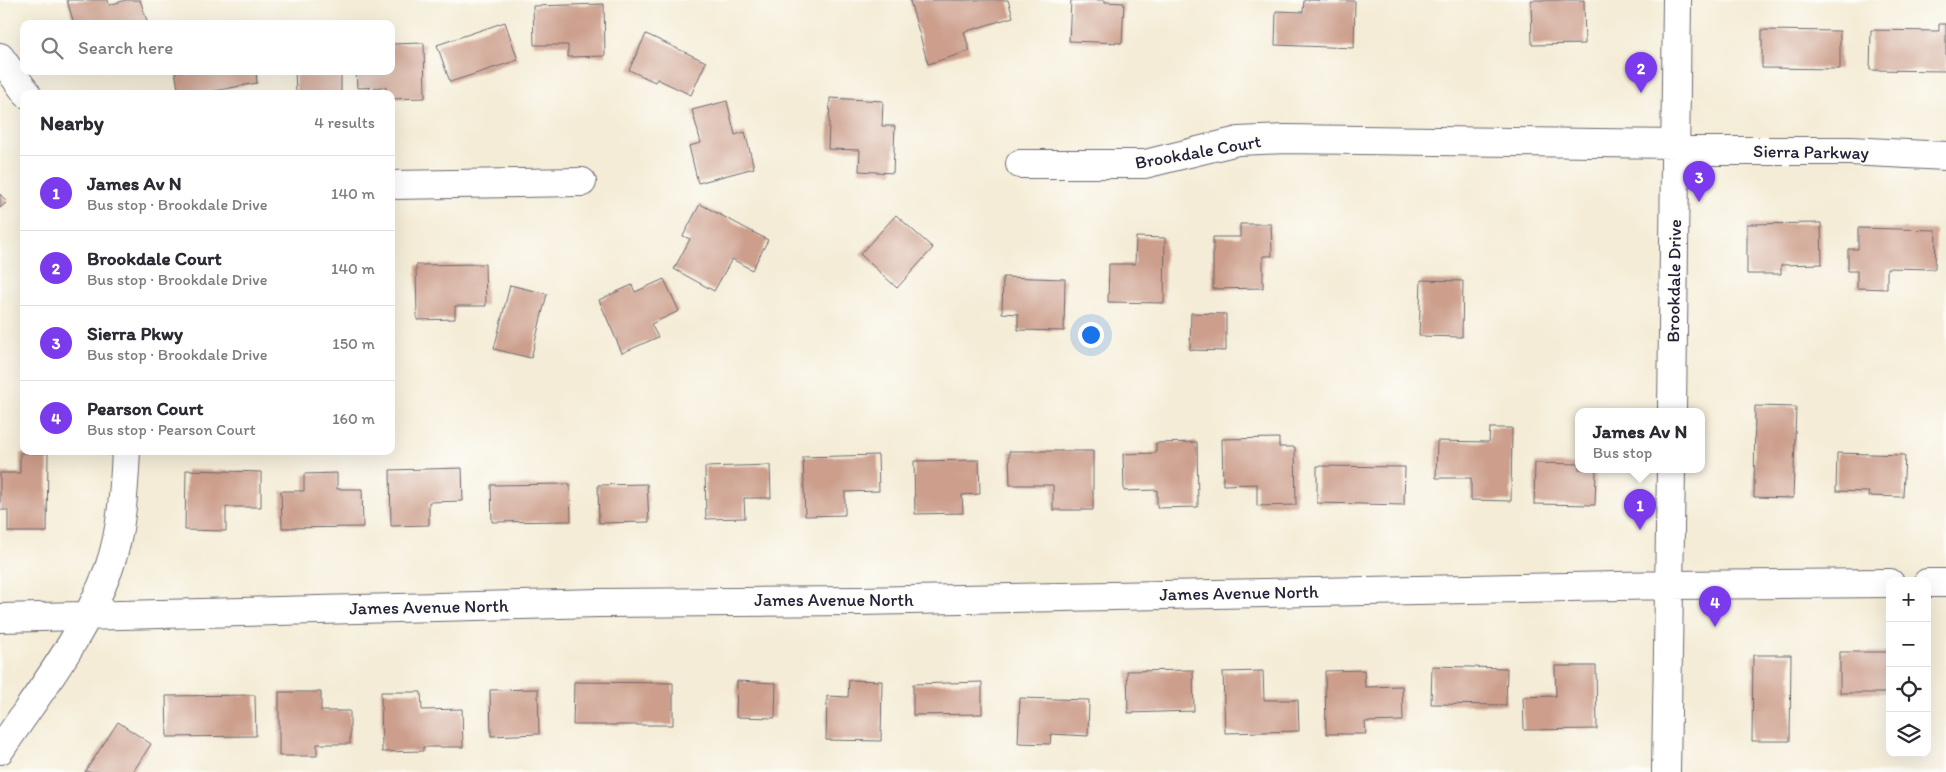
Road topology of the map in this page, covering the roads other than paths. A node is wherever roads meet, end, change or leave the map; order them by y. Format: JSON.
{"nodes":[{"id":1,"x":1678,"y":0,"type":"edge"},
{"id":2,"x":0,"y":57,"type":"edge"},
{"id":3,"x":24,"y":90,"type":"edge"},
{"id":4,"x":1676,"y":148,"type":"junction"},
{"id":5,"x":1946,"y":156,"type":"edge"},
{"id":6,"x":1020,"y":164,"type":"dead end"},
{"id":7,"x":582,"y":182,"type":"dead end"},
{"id":8,"x":395,"y":186,"type":"edge"},
{"id":9,"x":1672,"y":408,"type":"edge"},
{"id":10,"x":126,"y":455,"type":"edge"},
{"id":11,"x":1670,"y":473,"type":"edge"},
{"id":12,"x":1886,"y":583,"type":"edge"},
{"id":13,"x":1931,"y":583,"type":"edge"},
{"id":14,"x":1946,"y":583,"type":"edge"},
{"id":15,"x":1668,"y":585,"type":"junction"},
{"id":16,"x":87,"y":616,"type":"junction"},
{"id":17,"x":0,"y":618,"type":"edge"},
{"id":18,"x":0,"y":750,"type":"edge"},
{"id":19,"x":1666,"y":772,"type":"edge"}],
"edges":[{"from":1,"to":4,"type":"street","name":"Brookdale Drive"},
{"from":2,"to":3,"type":"street"},
{"from":4,"to":5,"type":"street","name":"Sierra Parkway"},
{"from":4,"to":6,"type":"street","name":"Brookdale Court"},
{"from":4,"to":9,"type":"street","name":"Brookdale Drive"},
{"from":7,"to":8,"type":"street"},
{"from":10,"to":16,"type":"street"},
{"from":11,"to":15,"type":"street"},
{"from":12,"to":15,"type":"street","name":"James Avenue North"},
{"from":13,"to":14,"type":"street"},
{"from":15,"to":16,"type":"street","name":"James Avenue North"},
{"from":15,"to":19,"type":"street"},
{"from":16,"to":17,"type":"street","name":"James Avenue North"},
{"from":16,"to":18,"type":"street"}]}
